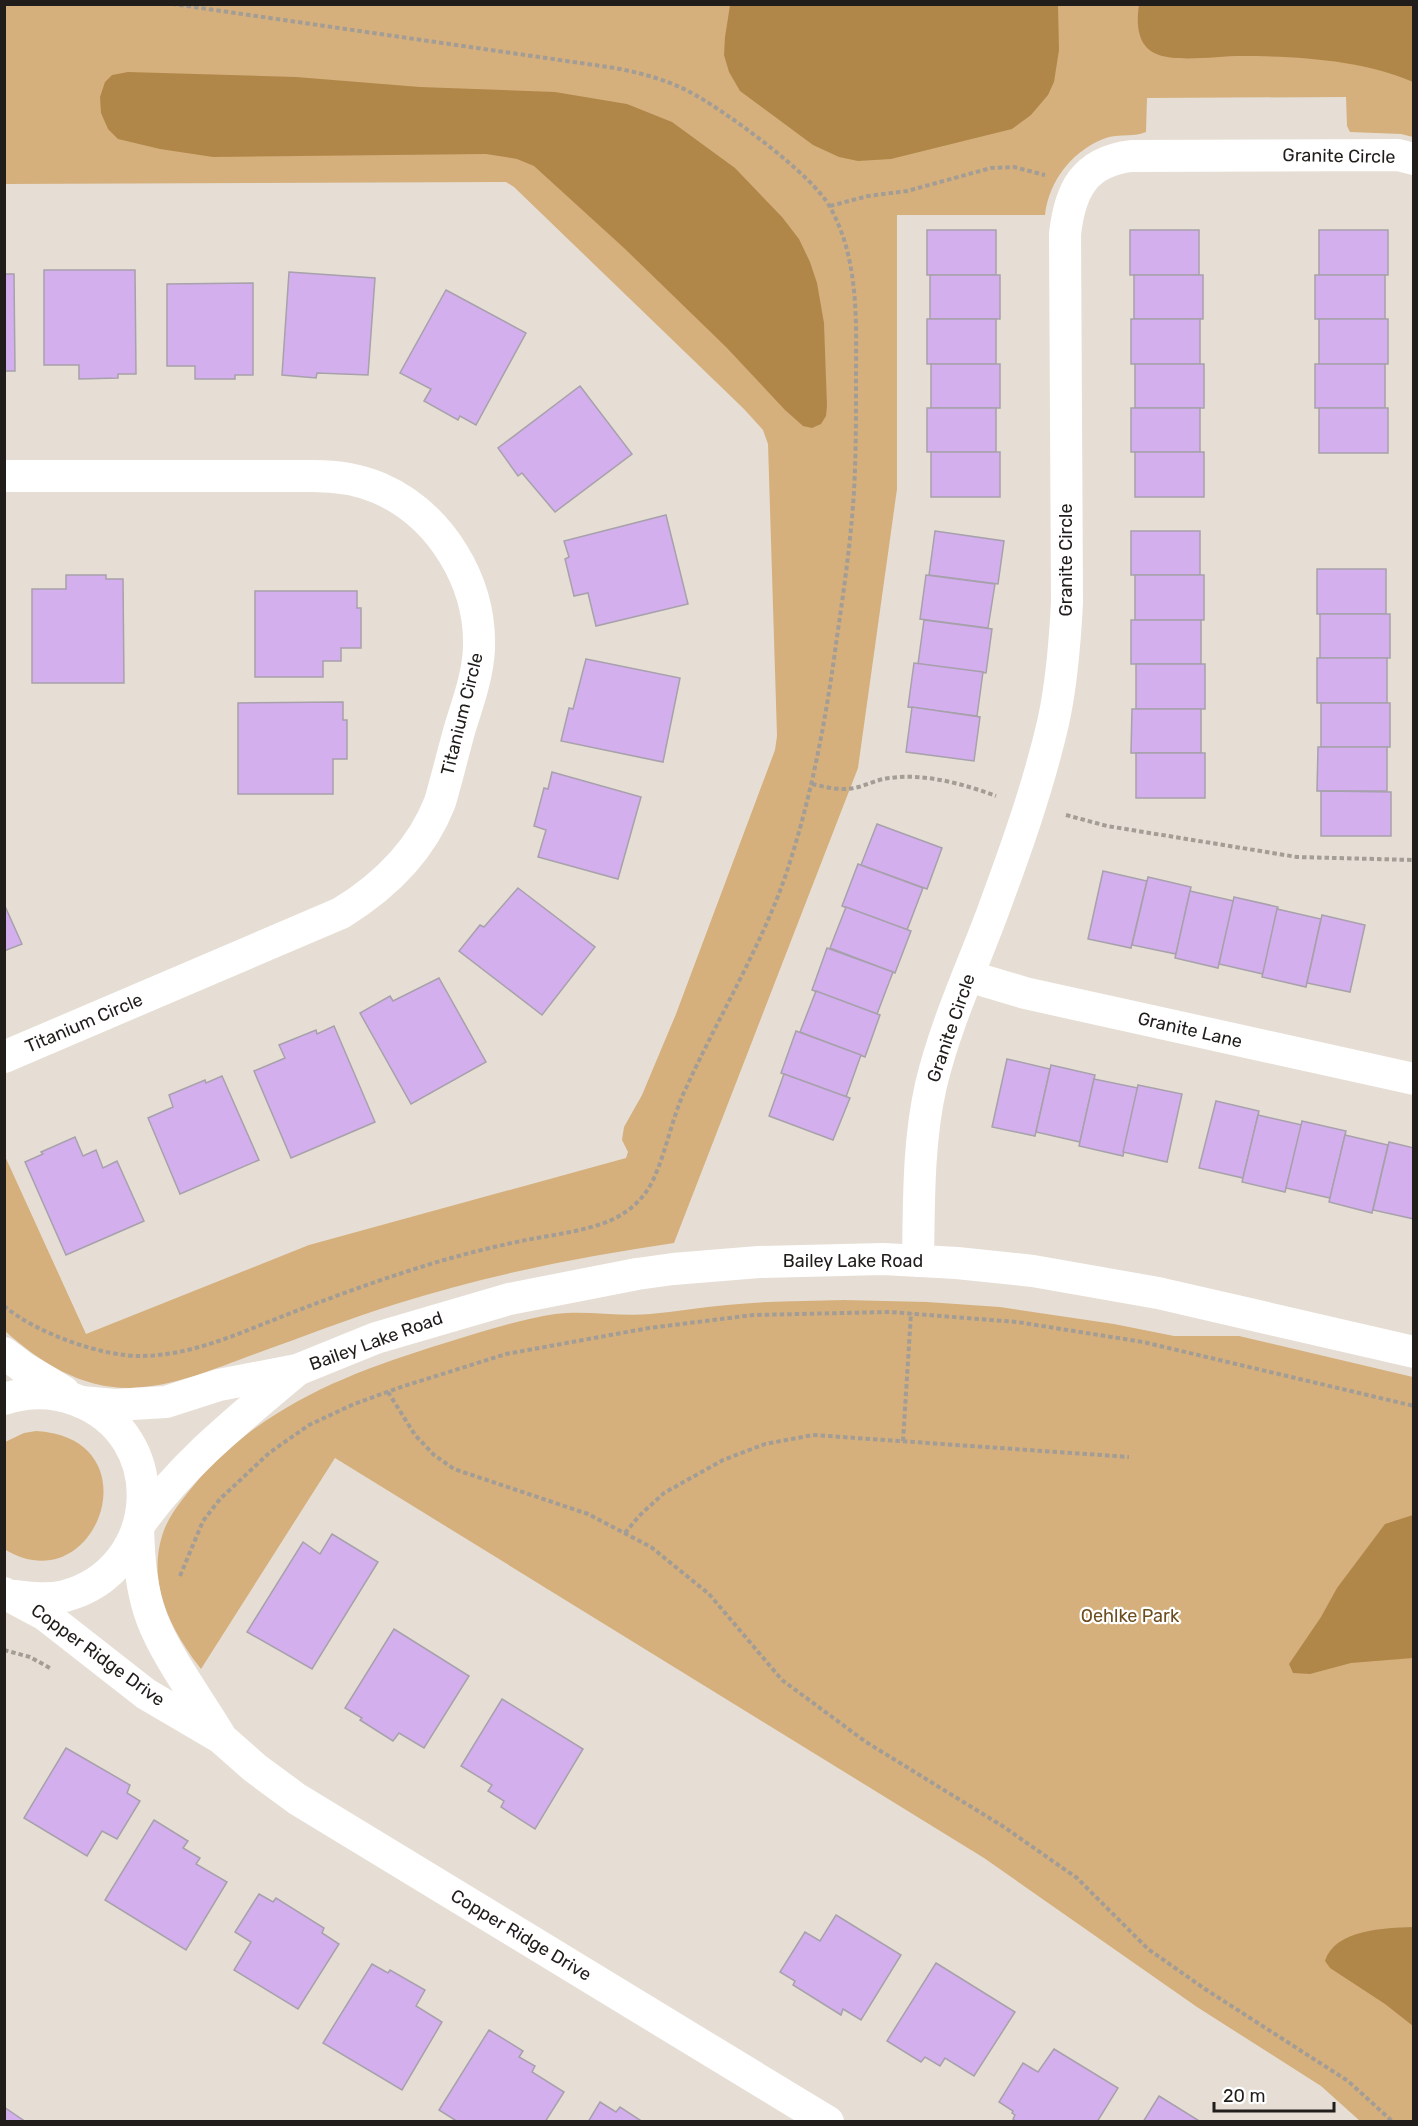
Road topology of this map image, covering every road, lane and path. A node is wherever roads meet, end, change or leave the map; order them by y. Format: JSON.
{"nodes":[{"id":1,"x":173,"y":4,"type":"edge"},
{"id":2,"x":1413,"y":159,"type":"edge"},
{"id":3,"x":1044,"y":175,"type":"dead end"},
{"id":4,"x":830,"y":206,"type":"junction"},
{"id":5,"x":4,"y":476,"type":"edge"},
{"id":6,"x":812,"y":784,"type":"junction"},
{"id":7,"x":1003,"y":799,"type":"dead end"},
{"id":8,"x":1064,"y":814,"type":"dead end"},
{"id":9,"x":1413,"y":860,"type":"edge"},
{"id":10,"x":968,"y":976,"type":"junction"},
{"id":11,"x":4,"y":1057,"type":"edge"},
{"id":12,"x":1413,"y":1079,"type":"edge"},
{"id":13,"x":918,"y":1261,"type":"junction"},
{"id":14,"x":4,"y":1306,"type":"edge"},
{"id":15,"x":911,"y":1313,"type":"junction"},
{"id":16,"x":1413,"y":1352,"type":"edge"},
{"id":17,"x":4,"y":1353,"type":"edge"},
{"id":18,"x":297,"y":1370,"type":"junction"},
{"id":19,"x":388,"y":1392,"type":"junction"},
{"id":20,"x":4,"y":1399,"type":"edge"},
{"id":21,"x":79,"y":1401,"type":"junction"},
{"id":22,"x":1413,"y":1406,"type":"edge"},
{"id":23,"x":903,"y":1441,"type":"junction"},
{"id":24,"x":1129,"y":1457,"type":"dead end"},
{"id":25,"x":139,"y":1526,"type":"junction"},
{"id":26,"x":625,"y":1533,"type":"junction"},
{"id":27,"x":179,"y":1583,"type":"dead end"},
{"id":28,"x":4,"y":1593,"type":"edge"},
{"id":29,"x":4,"y":1650,"type":"edge"},
{"id":30,"x":55,"y":1671,"type":"dead end"},
{"id":31,"x":221,"y":1738,"type":"junction"},
{"id":32,"x":828,"y":2121,"type":"edge"},
{"id":33,"x":1393,"y":2121,"type":"edge"}],
"edges":[{"from":1,"to":4,"type":"path"},
{"from":2,"to":10,"type":"street","name":"Granite Circle"},
{"from":3,"to":4,"type":"path"},
{"from":4,"to":6,"type":"path"},
{"from":5,"to":11,"type":"street","name":"Titanium Circle"},
{"from":6,"to":7,"type":"path"},
{"from":6,"to":14,"type":"path"},
{"from":8,"to":9,"type":"path"},
{"from":10,"to":12,"type":"street","name":"Granite Lane"},
{"from":10,"to":13,"type":"street","name":"Granite Circle"},
{"from":13,"to":16,"type":"street","name":"Bailey Lake Road"},
{"from":13,"to":18,"type":"street","name":"Bailey Lake Road"},
{"from":15,"to":19,"type":"path"},
{"from":15,"to":22,"type":"path"},
{"from":15,"to":23,"type":"path"},
{"from":17,"to":21,"type":"street"},
{"from":18,"to":21,"type":"street","name":"Bailey Lake Road"},
{"from":18,"to":25,"type":"street","name":"Bailey Lake Road"},
{"from":19,"to":26,"type":"path"},
{"from":19,"to":27,"type":"path"},
{"from":20,"to":21,"type":"street"},
{"from":21,"to":25,"type":"street"},
{"from":23,"to":24,"type":"path"},
{"from":23,"to":26,"type":"path"},
{"from":25,"to":28,"type":"street"},
{"from":25,"to":31,"type":"street","name":"Copper Ridge Drive"},
{"from":26,"to":33,"type":"path"},
{"from":28,"to":31,"type":"street","name":"Copper Ridge Drive"},
{"from":29,"to":30,"type":"path"},
{"from":31,"to":32,"type":"street","name":"Copper Ridge Drive"}]}
